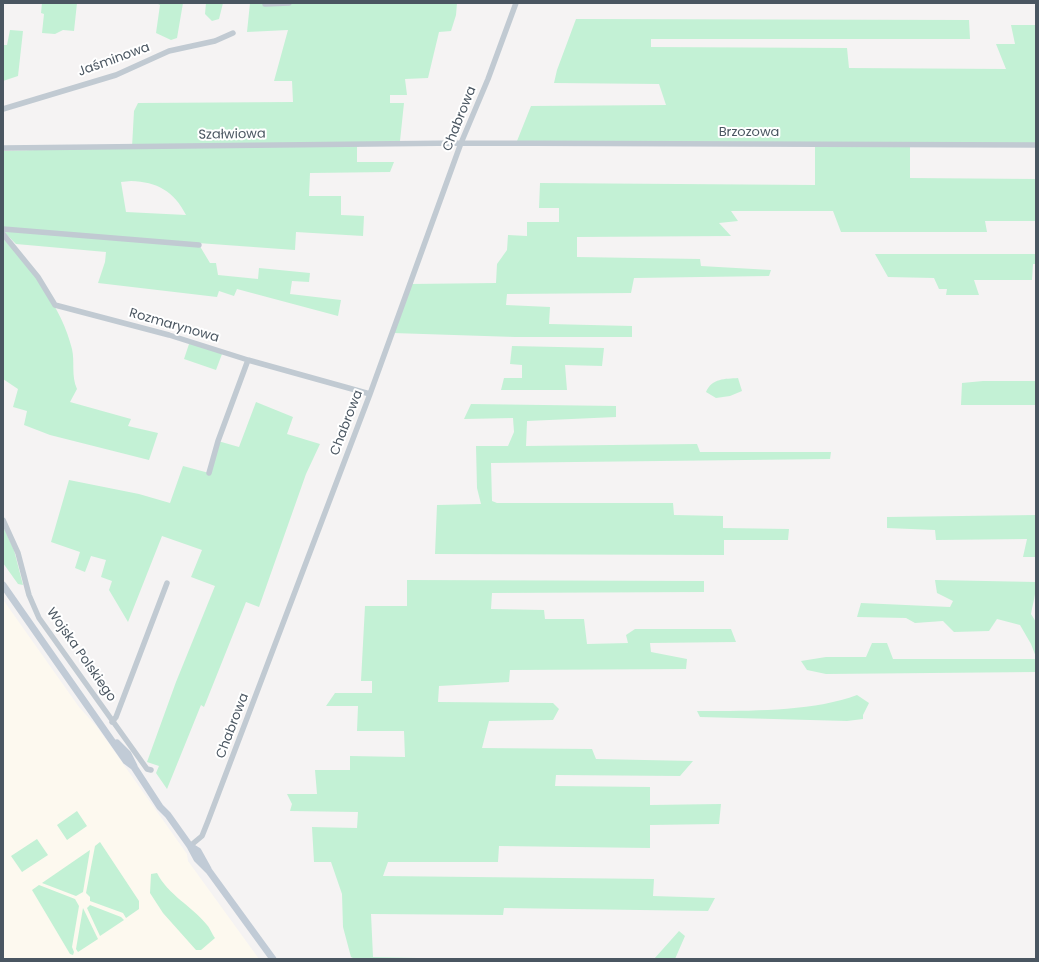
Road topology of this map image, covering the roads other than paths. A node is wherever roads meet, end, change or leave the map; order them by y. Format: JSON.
{"nodes":[{"id":1,"x":290,"y":3,"type":"edge"},
{"id":2,"x":516,"y":3,"type":"edge"},
{"id":3,"x":265,"y":4,"type":"edge"},
{"id":4,"x":233,"y":33,"type":"dead end"},
{"id":5,"x":3,"y":109,"type":"edge"},
{"id":6,"x":461,"y":143,"type":"junction"},
{"id":7,"x":1036,"y":145,"type":"edge"},
{"id":8,"x":3,"y":148,"type":"edge"},
{"id":9,"x":3,"y":230,"type":"edge"},
{"id":10,"x":3,"y":234,"type":"edge"},
{"id":11,"x":199,"y":245,"type":"dead end"},
{"id":12,"x":248,"y":360,"type":"junction"},
{"id":13,"x":370,"y":394,"type":"junction"},
{"id":14,"x":209,"y":473,"type":"dead end"},
{"id":15,"x":3,"y":520,"type":"edge"},
{"id":16,"x":167,"y":583,"type":"dead end"},
{"id":17,"x":3,"y":585,"type":"edge"},
{"id":18,"x":112,"y":722,"type":"junction"},
{"id":19,"x":150,"y":770,"type":"dead end"},
{"id":20,"x":190,"y":846,"type":"junction"},
{"id":21,"x":273,"y":959,"type":"edge"}],
"edges":[{"from":1,"to":3,"type":"street"},
{"from":2,"to":6,"type":"street","name":"Chabrowa"},
{"from":4,"to":5,"type":"street","name":"Jaśminowa"},
{"from":6,"to":7,"type":"street","name":"Brzozowa"},
{"from":6,"to":8,"type":"street","name":"Szałwiowa"},
{"from":6,"to":13,"type":"street","name":"Chabrowa"},
{"from":9,"to":11,"type":"street"},
{"from":10,"to":12,"type":"street","name":"Rozmarynowa"},
{"from":12,"to":13,"type":"street","name":"Rozmarynowa"},
{"from":12,"to":14,"type":"street"},
{"from":13,"to":20,"type":"street","name":"Chabrowa"},
{"from":15,"to":18,"type":"street","name":"Wojska Polskiego"},
{"from":16,"to":18,"type":"street"},
{"from":17,"to":20,"type":"main road","name":"Wojska Polskiego"},
{"from":18,"to":19,"type":"street","name":"Wojska Polskiego"},
{"from":20,"to":21,"type":"main road","name":"Wojska Polskiego"}]}
